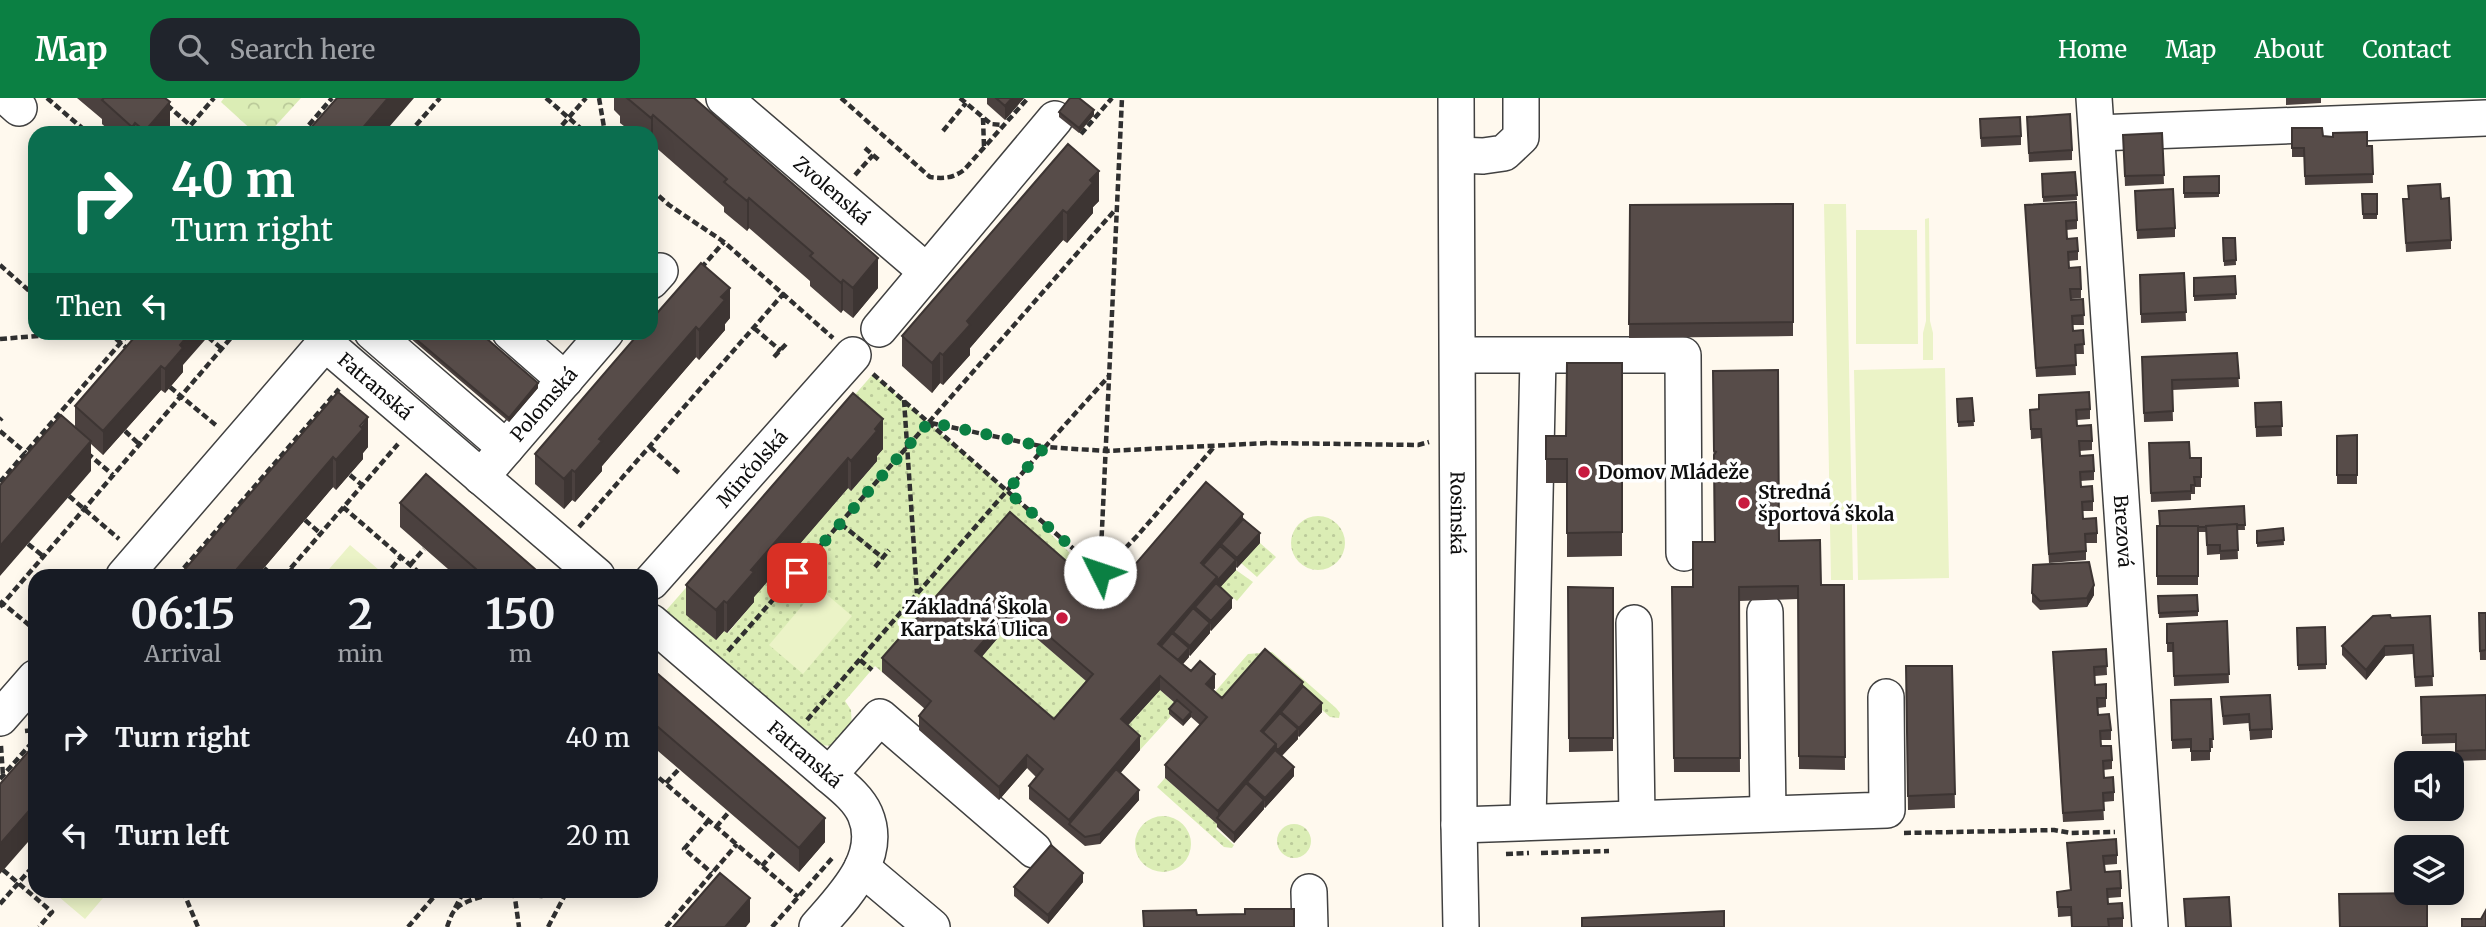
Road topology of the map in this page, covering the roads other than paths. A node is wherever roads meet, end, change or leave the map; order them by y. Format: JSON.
{"nodes":[{"id":1,"x":1456,"y":98,"type":"edge"},
{"id":2,"x":1521,"y":98,"type":"edge"},
{"id":3,"x":2094,"y":98,"type":"edge"},
{"id":4,"x":735,"y":101,"type":"edge"},
{"id":5,"x":2367,"y":111,"type":"edge"},
{"id":6,"x":2486,"y":118,"type":"edge"},
{"id":7,"x":1055,"y":119,"type":"dead end"},
{"id":8,"x":2097,"y":133,"type":"junction"},
{"id":9,"x":1457,"y":155,"type":"junction"},
{"id":10,"x":926,"y":271,"type":"junction"},
{"id":11,"x":879,"y":329,"type":"dead end"},
{"id":12,"x":381,"y":340,"type":"edge"},
{"id":13,"x":519,"y":340,"type":"edge"},
{"id":14,"x":599,"y":340,"type":"edge"},
{"id":15,"x":853,"y":355,"type":"dead end"},
{"id":16,"x":1458,"y":355,"type":"junction"},
{"id":17,"x":1538,"y":357,"type":"junction"},
{"id":18,"x":565,"y":380,"type":"junction"},
{"id":19,"x":506,"y":448,"type":"junction"},
{"id":20,"x":481,"y":477,"type":"junction"},
{"id":21,"x":1684,"y":553,"type":"dead end"},
{"id":22,"x":132,"y":566,"type":"edge"},
{"id":23,"x":589,"y":569,"type":"edge"},
{"id":24,"x":658,"y":574,"type":"edge"},
{"id":25,"x":1765,"y":612,"type":"dead end"},
{"id":26,"x":1634,"y":623,"type":"dead end"},
{"id":27,"x":658,"y":628,"type":"edge"},
{"id":28,"x":28,"y":686,"type":"edge"},
{"id":29,"x":1886,"y":697,"type":"dead end"},
{"id":30,"x":0,"y":718,"type":"edge"},
{"id":31,"x":829,"y":775,"type":"junction"},
{"id":32,"x":1768,"y":813,"type":"junction"},
{"id":33,"x":1637,"y":818,"type":"junction"},
{"id":34,"x":1528,"y":822,"type":"junction"},
{"id":35,"x":1459,"y":825,"type":"junction"},
{"id":36,"x":1034,"y":850,"type":"dead end"},
{"id":37,"x":857,"y":855,"type":"junction"},
{"id":38,"x":1309,"y":892,"type":"dead end"},
{"id":39,"x":817,"y":927,"type":"edge"},
{"id":40,"x":932,"y":927,"type":"edge"},
{"id":41,"x":1310,"y":927,"type":"edge"},
{"id":42,"x":1461,"y":927,"type":"edge"},
{"id":43,"x":2150,"y":927,"type":"edge"}],
"edges":[{"from":1,"to":9,"type":"street","name":"Rosinská"},
{"from":2,"to":9,"type":"street"},
{"from":3,"to":8,"type":"street","name":"Brezová"},
{"from":4,"to":10,"type":"street","name":"Zvolenská"},
{"from":5,"to":6,"type":"street"},
{"from":5,"to":8,"type":"street"},
{"from":7,"to":10,"type":"street"},
{"from":8,"to":43,"type":"street","name":"Brezová"},
{"from":9,"to":16,"type":"street","name":"Rosinská"},
{"from":10,"to":11,"type":"street"},
{"from":12,"to":19,"type":"street"},
{"from":13,"to":18,"type":"street"},
{"from":14,"to":18,"type":"street","name":"Polomská"},
{"from":15,"to":24,"type":"street","name":"Minčolská"},
{"from":16,"to":17,"type":"street"},
{"from":16,"to":35,"type":"street","name":"Rosinská"},
{"from":17,"to":21,"type":"street"},
{"from":17,"to":34,"type":"street"},
{"from":18,"to":19,"type":"street","name":"Polomská"},
{"from":19,"to":20,"type":"street","name":"Polomská"},
{"from":20,"to":22,"type":"street","name":"Fatranská"},
{"from":20,"to":23,"type":"street","name":"Fatranská"},
{"from":25,"to":32,"type":"street"},
{"from":26,"to":33,"type":"street"},
{"from":27,"to":31,"type":"street","name":"Fatranská"},
{"from":28,"to":30,"type":"street"},
{"from":29,"to":32,"type":"street"},
{"from":31,"to":36,"type":"street"},
{"from":31,"to":37,"type":"street","name":"Fatranská"},
{"from":32,"to":33,"type":"street"},
{"from":33,"to":34,"type":"street"},
{"from":34,"to":35,"type":"street"},
{"from":35,"to":42,"type":"street","name":"Rosinská"},
{"from":37,"to":39,"type":"street"},
{"from":37,"to":40,"type":"street"},
{"from":38,"to":41,"type":"street"}]}
